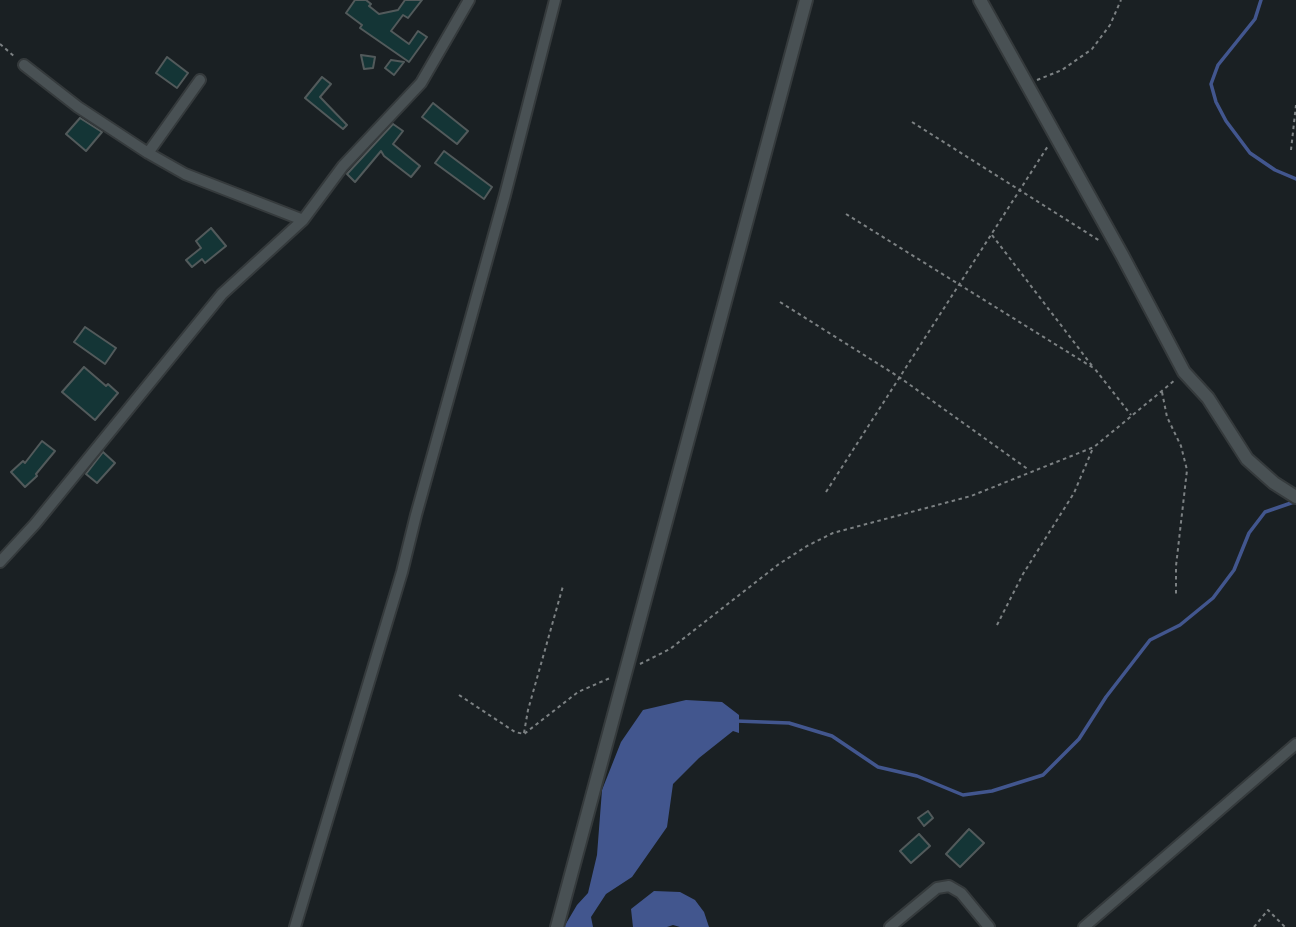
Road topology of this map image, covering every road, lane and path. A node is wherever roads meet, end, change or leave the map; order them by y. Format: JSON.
{"nodes":[{"id":1,"x":469,"y":0,"type":"edge"},
{"id":2,"x":555,"y":0,"type":"edge"},
{"id":3,"x":806,"y":0,"type":"edge"},
{"id":4,"x":980,"y":0,"type":"edge"},
{"id":5,"x":1121,"y":0,"type":"edge"},
{"id":6,"x":0,"y":44,"type":"edge"},
{"id":7,"x":24,"y":65,"type":"joint"},
{"id":8,"x":200,"y":80,"type":"dead end"},
{"id":9,"x":1026,"y":84,"type":"junction"},
{"id":10,"x":1296,"y":105,"type":"edge"},
{"id":11,"x":912,"y":122,"type":"dead end"},
{"id":12,"x":1055,"y":136,"type":"junction"},
{"id":13,"x":1291,"y":150,"type":"dead end"},
{"id":14,"x":148,"y":153,"type":"junction"},
{"id":15,"x":1020,"y":190,"type":"junction"},
{"id":16,"x":846,"y":214,"type":"dead end"},
{"id":17,"x":303,"y":220,"type":"junction"},
{"id":18,"x":992,"y":234,"type":"junction"},
{"id":19,"x":1099,"y":241,"type":"dead end"},
{"id":20,"x":959,"y":284,"type":"junction"},
{"id":21,"x":780,"y":302,"type":"dead end"},
{"id":22,"x":1096,"y":370,"type":"junction"},
{"id":23,"x":1184,"y":372,"type":"junction"},
{"id":24,"x":899,"y":377,"type":"junction"},
{"id":25,"x":1162,"y":391,"type":"junction"},
{"id":26,"x":1131,"y":415,"type":"junction"},
{"id":27,"x":1094,"y":447,"type":"junction"},
{"id":28,"x":1031,"y":472,"type":"junction"},
{"id":29,"x":826,"y":492,"type":"dead end"},
{"id":30,"x":1293,"y":496,"type":"edge"},
{"id":31,"x":0,"y":562,"type":"edge"},
{"id":32,"x":563,"y":586,"type":"dead end"},
{"id":33,"x":1176,"y":595,"type":"dead end"},
{"id":34,"x":997,"y":625,"type":"dead end"},
{"id":35,"x":625,"y":672,"type":"junction"},
{"id":36,"x":458,"y":695,"type":"dead end"},
{"id":37,"x":524,"y":734,"type":"junction"},
{"id":38,"x":1296,"y":744,"type":"edge"},
{"id":39,"x":295,"y":927,"type":"edge"},
{"id":40,"x":557,"y":927,"type":"edge"},
{"id":41,"x":890,"y":927,"type":"edge"},
{"id":42,"x":989,"y":927,"type":"edge"},
{"id":43,"x":1084,"y":927,"type":"edge"},
{"id":44,"x":1254,"y":927,"type":"edge"},
{"id":45,"x":1285,"y":927,"type":"edge"}],
"edges":[{"from":1,"to":17,"type":"street"},
{"from":2,"to":39,"type":"street"},
{"from":3,"to":35,"type":"street"},
{"from":4,"to":9,"type":"street"},
{"from":5,"to":9,"type":"path"},
{"from":6,"to":7,"type":"path"},
{"from":7,"to":14,"type":"street"},
{"from":8,"to":14,"type":"street"},
{"from":9,"to":12,"type":"street"},
{"from":10,"to":13,"type":"path"},
{"from":11,"to":15,"type":"path"},
{"from":12,"to":15,"type":"path"},
{"from":12,"to":23,"type":"street"},
{"from":14,"to":17,"type":"street"},
{"from":15,"to":18,"type":"path"},
{"from":15,"to":19,"type":"path"},
{"from":16,"to":20,"type":"path"},
{"from":17,"to":31,"type":"street"},
{"from":18,"to":20,"type":"path"},
{"from":18,"to":22,"type":"path"},
{"from":20,"to":22,"type":"path"},
{"from":20,"to":24,"type":"path"},
{"from":21,"to":24,"type":"path"},
{"from":22,"to":26,"type":"path"},
{"from":23,"to":25,"type":"path"},
{"from":23,"to":30,"type":"street"},
{"from":24,"to":28,"type":"path"},
{"from":24,"to":29,"type":"path"},
{"from":25,"to":26,"type":"path"},
{"from":25,"to":33,"type":"path"},
{"from":26,"to":27,"type":"path"},
{"from":27,"to":28,"type":"path"},
{"from":27,"to":34,"type":"path"},
{"from":28,"to":35,"type":"path"},
{"from":32,"to":37,"type":"path"},
{"from":35,"to":37,"type":"path"},
{"from":35,"to":40,"type":"street"},
{"from":36,"to":37,"type":"path"},
{"from":38,"to":43,"type":"street"},
{"from":41,"to":42,"type":"street"},
{"from":44,"to":45,"type":"path"}]}
